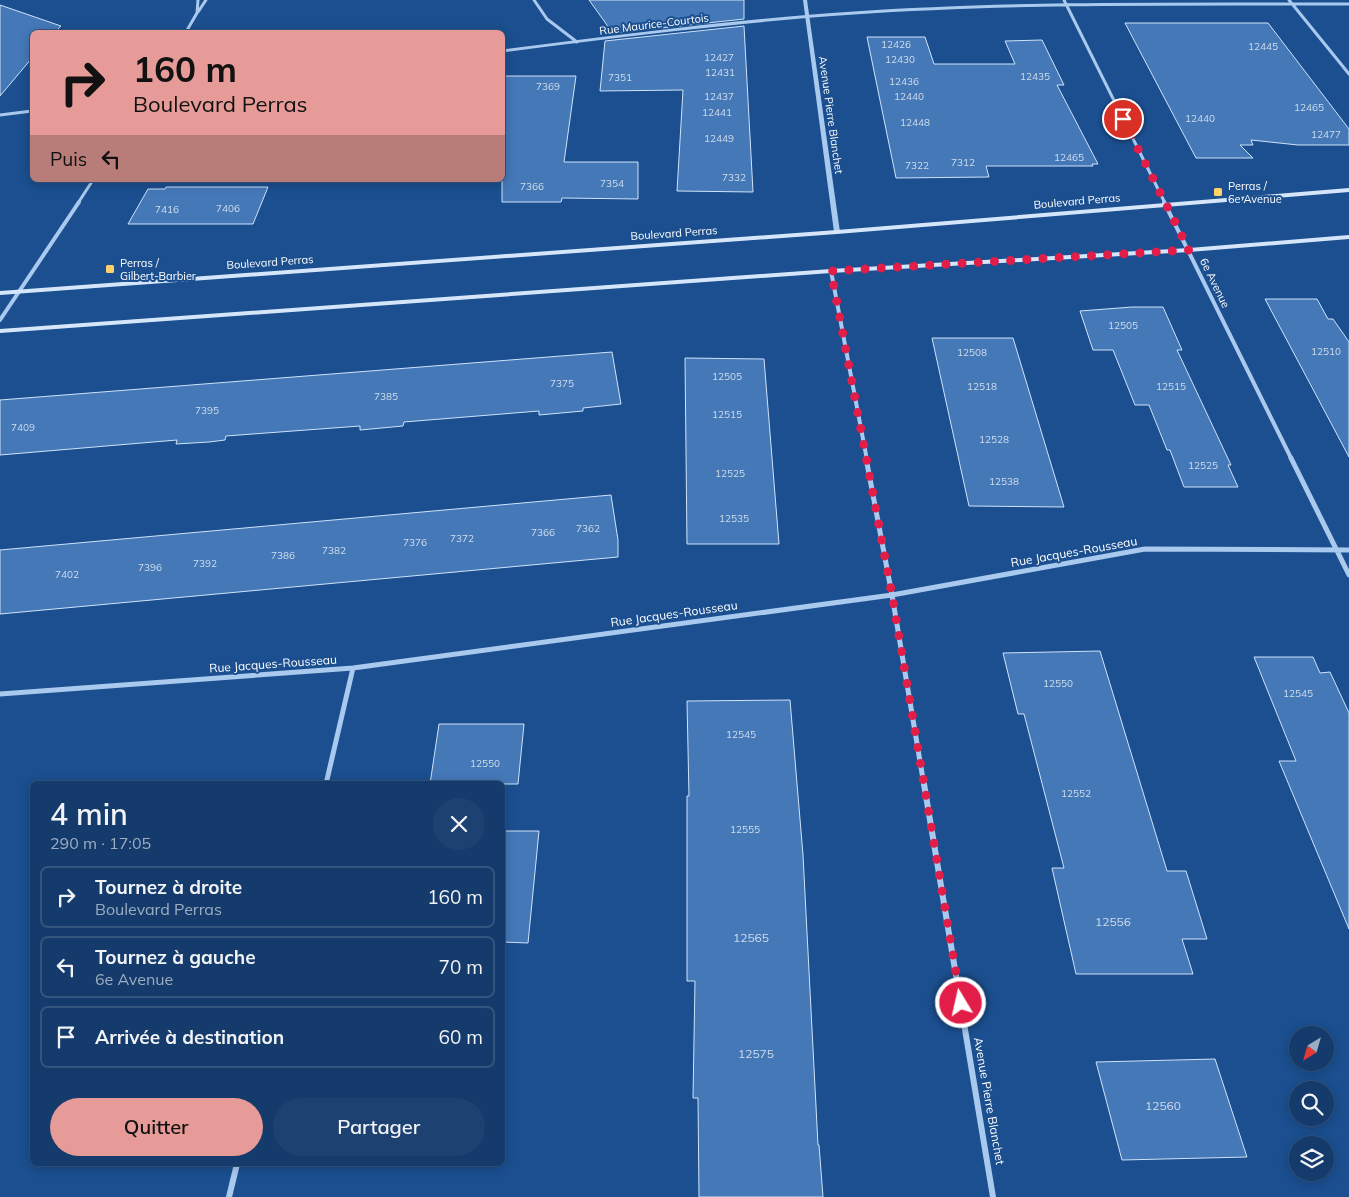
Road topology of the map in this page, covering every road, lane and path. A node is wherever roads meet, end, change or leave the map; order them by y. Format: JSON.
{"nodes":[{"id":1,"x":198,"y":0,"type":"edge"},
{"id":2,"x":206,"y":0,"type":"edge"},
{"id":3,"x":534,"y":0,"type":"edge"},
{"id":4,"x":805,"y":0,"type":"edge"},
{"id":5,"x":1289,"y":0,"type":"edge"},
{"id":6,"x":1065,"y":2,"type":"edge"},
{"id":7,"x":1293,"y":4,"type":"junction"},
{"id":8,"x":1349,"y":4,"type":"edge"},
{"id":9,"x":197,"y":12,"type":"junction"},
{"id":10,"x":807,"y":17,"type":"junction"},
{"id":11,"x":187,"y":30,"type":"edge"},
{"id":12,"x":577,"y":42,"type":"junction"},
{"id":13,"x":505,"y":51,"type":"edge"},
{"id":14,"x":1349,"y":74,"type":"edge"},
{"id":15,"x":30,"y":111,"type":"edge"},
{"id":16,"x":0,"y":115,"type":"edge"},
{"id":17,"x":92,"y":182,"type":"edge"},
{"id":18,"x":1349,"y":190,"type":"edge"},
{"id":19,"x":1165,"y":204,"type":"junction"},
{"id":20,"x":837,"y":232,"type":"junction"},
{"id":21,"x":1349,"y":237,"type":"edge"},
{"id":22,"x":1189,"y":250,"type":"junction"},
{"id":23,"x":831,"y":271,"type":"junction"},
{"id":24,"x":20,"y":292,"type":"junction"},
{"id":25,"x":0,"y":293,"type":"edge"},
{"id":26,"x":0,"y":320,"type":"edge"},
{"id":27,"x":0,"y":331,"type":"edge"},
{"id":28,"x":1336,"y":550,"type":"junction"},
{"id":29,"x":1349,"y":550,"type":"edge"},
{"id":30,"x":1349,"y":576,"type":"edge"},
{"id":31,"x":892,"y":595,"type":"junction"},
{"id":32,"x":353,"y":668,"type":"junction"},
{"id":33,"x":0,"y":694,"type":"edge"},
{"id":34,"x":327,"y":781,"type":"edge"},
{"id":35,"x":237,"y":1166,"type":"edge"},
{"id":36,"x":229,"y":1197,"type":"edge"},
{"id":37,"x":993,"y":1197,"type":"edge"}],
"edges":[{"from":1,"to":9,"type":"street"},
{"from":2,"to":9,"type":"street"},
{"from":3,"to":12,"type":"street"},
{"from":4,"to":10,"type":"street","name":"Avenue Pierre Blanchet"},
{"from":5,"to":7,"type":"street"},
{"from":6,"to":7,"type":"street","name":"Rue Maurice-Courtois"},
{"from":6,"to":10,"type":"street","name":"Rue Maurice-Courtois"},
{"from":6,"to":19,"type":"street","name":"6e Avenue"},
{"from":7,"to":8,"type":"street","name":"Rue Maurice-Courtois"},
{"from":7,"to":14,"type":"street"},
{"from":9,"to":11,"type":"street"},
{"from":10,"to":12,"type":"street","name":"Rue Maurice-Courtois"},
{"from":10,"to":20,"type":"street","name":"Avenue Pierre Blanchet"},
{"from":12,"to":13,"type":"street","name":"Rue Maurice-Courtois"},
{"from":15,"to":16,"type":"street"},
{"from":17,"to":24,"type":"street"},
{"from":18,"to":19,"type":"main road","name":"Boulevard Perras"},
{"from":19,"to":20,"type":"main road","name":"Boulevard Perras"},
{"from":19,"to":22,"type":"street","name":"6e Avenue"},
{"from":20,"to":24,"type":"main road","name":"Boulevard Perras"},
{"from":21,"to":22,"type":"main road"},
{"from":22,"to":23,"type":"main road"},
{"from":22,"to":28,"type":"street","name":"6e Avenue"},
{"from":23,"to":27,"type":"main road"},
{"from":23,"to":31,"type":"street","name":"Avenue Pierre Blanchet"},
{"from":24,"to":25,"type":"main road","name":"Boulevard Perras"},
{"from":24,"to":26,"type":"street"},
{"from":28,"to":29,"type":"street","name":"Rue Jacques-Rousseau"},
{"from":28,"to":30,"type":"street","name":"6e Avenue"},
{"from":28,"to":31,"type":"street","name":"Rue Jacques-Rousseau"},
{"from":31,"to":32,"type":"street","name":"Rue Jacques-Rousseau"},
{"from":31,"to":37,"type":"street","name":"Avenue Pierre Blanchet"},
{"from":32,"to":33,"type":"street","name":"Rue Jacques-Rousseau"},
{"from":32,"to":34,"type":"street"},
{"from":35,"to":36,"type":"street"}]}
